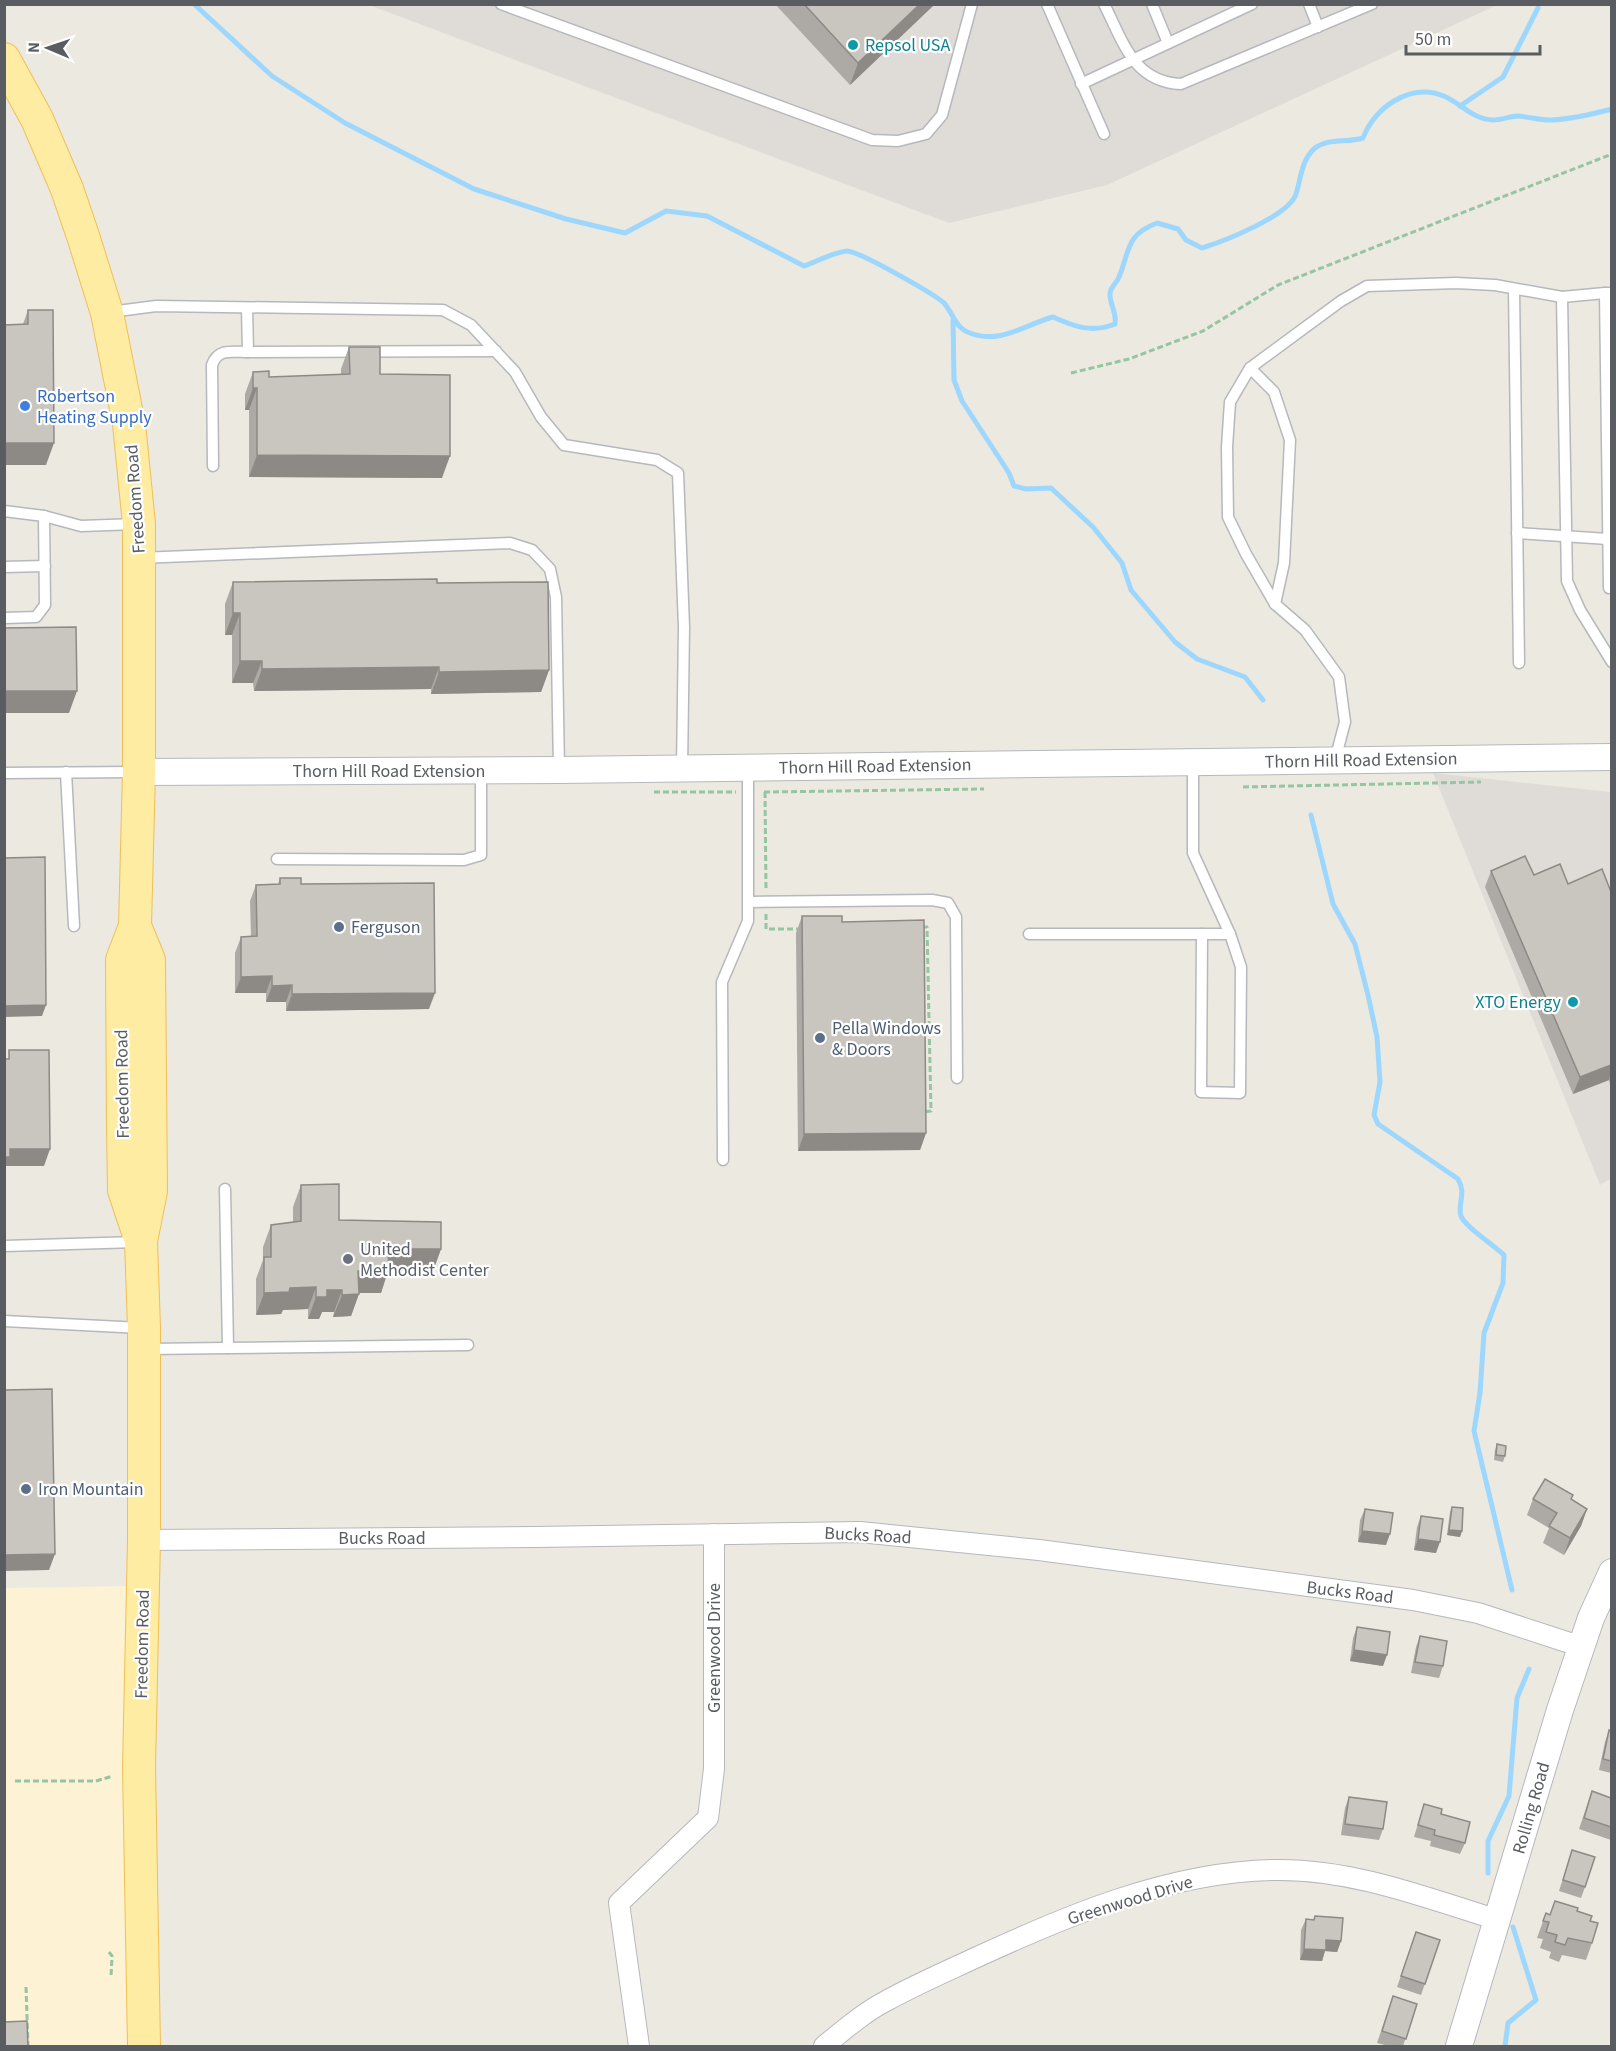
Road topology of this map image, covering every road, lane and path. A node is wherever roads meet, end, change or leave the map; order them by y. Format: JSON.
{"nodes":[{"id":1,"x":501,"y":4,"type":"edge"},
{"id":2,"x":972,"y":4,"type":"edge"},
{"id":3,"x":1047,"y":4,"type":"edge"},
{"id":4,"x":1104,"y":4,"type":"edge"},
{"id":5,"x":1152,"y":4,"type":"edge"},
{"id":6,"x":1252,"y":4,"type":"edge"},
{"id":7,"x":1309,"y":4,"type":"edge"},
{"id":8,"x":1372,"y":4,"type":"edge"},
{"id":9,"x":1318,"y":27,"type":"junction"},
{"id":10,"x":1168,"y":43,"type":"junction"},
{"id":11,"x":4,"y":59,"type":"edge"},
{"id":12,"x":1132,"y":60,"type":"junction"},
{"id":13,"x":1082,"y":84,"type":"junction"},
{"id":14,"x":1104,"y":134,"type":"dead end"},
{"id":15,"x":1611,"y":154,"type":"edge"},
{"id":16,"x":1514,"y":289,"type":"junction"},
{"id":17,"x":1608,"y":293,"type":"edge"},
{"id":18,"x":1562,"y":297,"type":"junction"},
{"id":19,"x":247,"y":308,"type":"junction"},
{"id":20,"x":107,"y":313,"type":"junction"},
{"id":21,"x":248,"y":351,"type":"junction"},
{"id":22,"x":496,"y":351,"type":"junction"},
{"id":23,"x":1250,"y":368,"type":"junction"},
{"id":24,"x":1071,"y":373,"type":"dead end"},
{"id":25,"x":213,"y":466,"type":"dead end"},
{"id":26,"x":4,"y":512,"type":"edge"},
{"id":27,"x":44,"y":516,"type":"junction"},
{"id":28,"x":139,"y":524,"type":"junction"},
{"id":29,"x":1517,"y":533,"type":"junction"},
{"id":30,"x":1566,"y":536,"type":"junction"},
{"id":31,"x":1608,"y":539,"type":"junction"},
{"id":32,"x":140,"y":558,"type":"junction"},
{"id":33,"x":45,"y":566,"type":"junction"},
{"id":34,"x":4,"y":567,"type":"edge"},
{"id":35,"x":1610,"y":588,"type":"dead end"},
{"id":36,"x":1275,"y":604,"type":"junction"},
{"id":37,"x":4,"y":618,"type":"edge"},
{"id":38,"x":1611,"y":662,"type":"edge"},
{"id":39,"x":1519,"y":663,"type":"dead end"},
{"id":40,"x":1611,"y":757,"type":"edge"},
{"id":41,"x":1335,"y":760,"type":"junction"},
{"id":42,"x":1193,"y":762,"type":"junction"},
{"id":43,"x":682,"y":769,"type":"junction"},
{"id":44,"x":560,"y":770,"type":"junction"},
{"id":45,"x":481,"y":771,"type":"junction"},
{"id":46,"x":66,"y":772,"type":"junction"},
{"id":47,"x":139,"y":772,"type":"junction"},
{"id":48,"x":4,"y":773,"type":"edge"},
{"id":49,"x":747,"y":780,"type":"junction"},
{"id":50,"x":1481,"y":782,"type":"dead end"},
{"id":51,"x":1243,"y":787,"type":"dead end"},
{"id":52,"x":984,"y":789,"type":"dead end"},
{"id":53,"x":654,"y":792,"type":"dead end"},
{"id":54,"x":765,"y":792,"type":"junction"},
{"id":55,"x":277,"y":859,"type":"dead end"},
{"id":56,"x":749,"y":902,"type":"junction"},
{"id":57,"x":766,"y":902,"type":"junction"},
{"id":58,"x":74,"y":926,"type":"dead end"},
{"id":59,"x":916,"y":927,"type":"edge"},
{"id":60,"x":812,"y":928,"type":"edge"},
{"id":61,"x":1029,"y":934,"type":"dead end"},
{"id":62,"x":1202,"y":934,"type":"junction"},
{"id":63,"x":1230,"y":934,"type":"junction"},
{"id":64,"x":957,"y":1078,"type":"dead end"},
{"id":65,"x":920,"y":1112,"type":"edge"},
{"id":66,"x":723,"y":1160,"type":"dead end"},
{"id":67,"x":225,"y":1188,"type":"dead end"},
{"id":68,"x":141,"y":1241,"type":"junction"},
{"id":69,"x":4,"y":1246,"type":"edge"},
{"id":70,"x":4,"y":1321,"type":"edge"},
{"id":71,"x":144,"y":1339,"type":"junction"},
{"id":72,"x":468,"y":1345,"type":"dead end"},
{"id":73,"x":228,"y":1347,"type":"junction"},
{"id":74,"x":714,"y":1534,"type":"junction"},
{"id":75,"x":144,"y":1540,"type":"junction"},
{"id":76,"x":1611,"y":1572,"type":"edge"},
{"id":77,"x":1582,"y":1647,"type":"junction"},
{"id":78,"x":113,"y":1776,"type":"dead end"},
{"id":79,"x":15,"y":1781,"type":"dead end"},
{"id":80,"x":1498,"y":1920,"type":"junction"},
{"id":81,"x":109,"y":1952,"type":"dead end"},
{"id":82,"x":111,"y":1977,"type":"dead end"},
{"id":83,"x":26,"y":1987,"type":"dead end"},
{"id":84,"x":28,"y":2046,"type":"edge"},
{"id":85,"x":144,"y":2046,"type":"edge"},
{"id":86,"x":639,"y":2046,"type":"edge"},
{"id":87,"x":824,"y":2046,"type":"edge"},
{"id":88,"x":1459,"y":2046,"type":"edge"}],
"edges":[{"from":1,"to":2,"type":"lane"},
{"from":3,"to":13,"type":"lane"},
{"from":4,"to":12,"type":"lane"},
{"from":5,"to":10,"type":"lane"},
{"from":6,"to":10,"type":"lane"},
{"from":7,"to":9,"type":"lane"},
{"from":8,"to":9,"type":"lane"},
{"from":9,"to":12,"type":"lane"},
{"from":10,"to":12,"type":"lane"},
{"from":11,"to":20,"type":"main road","name":"Freedom Road"},
{"from":12,"to":13,"type":"lane"},
{"from":13,"to":14,"type":"lane"},
{"from":15,"to":24,"type":"path"},
{"from":16,"to":18,"type":"lane"},
{"from":16,"to":23,"type":"lane"},
{"from":16,"to":29,"type":"lane"},
{"from":17,"to":18,"type":"lane"},
{"from":17,"to":31,"type":"lane"},
{"from":18,"to":30,"type":"lane"},
{"from":19,"to":20,"type":"lane"},
{"from":19,"to":21,"type":"lane"},
{"from":19,"to":22,"type":"lane"},
{"from":20,"to":28,"type":"main road","name":"Freedom Road"},
{"from":21,"to":22,"type":"lane"},
{"from":21,"to":25,"type":"lane"},
{"from":22,"to":43,"type":"lane"},
{"from":23,"to":36,"type":"lane"},
{"from":23,"to":36,"type":"lane"},
{"from":26,"to":27,"type":"lane"},
{"from":27,"to":28,"type":"lane"},
{"from":27,"to":33,"type":"lane"},
{"from":28,"to":32,"type":"main road","name":"Freedom Road"},
{"from":29,"to":30,"type":"lane"},
{"from":29,"to":39,"type":"lane"},
{"from":30,"to":31,"type":"lane"},
{"from":30,"to":38,"type":"lane"},
{"from":31,"to":35,"type":"lane"},
{"from":32,"to":44,"type":"lane"},
{"from":32,"to":47,"type":"main road","name":"Freedom Road"},
{"from":33,"to":34,"type":"lane"},
{"from":33,"to":37,"type":"lane"},
{"from":36,"to":41,"type":"lane"},
{"from":40,"to":41,"type":"street","name":"Thorn Hill Road Extension"},
{"from":41,"to":42,"type":"street","name":"Thorn Hill Road Extension"},
{"from":42,"to":49,"type":"street","name":"Thorn Hill Road Extension"},
{"from":42,"to":63,"type":"lane"},
{"from":43,"to":44,"type":"street","name":"Thorn Hill Road Extension"},
{"from":43,"to":49,"type":"street","name":"Thorn Hill Road Extension"},
{"from":44,"to":45,"type":"street","name":"Thorn Hill Road Extension"},
{"from":45,"to":47,"type":"street","name":"Thorn Hill Road Extension"},
{"from":45,"to":55,"type":"lane"},
{"from":46,"to":47,"type":"lane"},
{"from":46,"to":48,"type":"lane"},
{"from":46,"to":58,"type":"lane"},
{"from":47,"to":68,"type":"main road","name":"Freedom Road"},
{"from":49,"to":53,"type":"path"},
{"from":49,"to":54,"type":"path"},
{"from":49,"to":56,"type":"lane"},
{"from":50,"to":51,"type":"path"},
{"from":52,"to":54,"type":"path"},
{"from":54,"to":57,"type":"path"},
{"from":56,"to":57,"type":"lane"},
{"from":56,"to":66,"type":"lane"},
{"from":57,"to":60,"type":"path"},
{"from":57,"to":64,"type":"lane"},
{"from":59,"to":65,"type":"path"},
{"from":61,"to":62,"type":"lane"},
{"from":62,"to":63,"type":"lane"},
{"from":62,"to":63,"type":"lane"},
{"from":67,"to":73,"type":"lane"},
{"from":68,"to":69,"type":"lane"},
{"from":68,"to":71,"type":"main road","name":"Freedom Road"},
{"from":70,"to":71,"type":"lane"},
{"from":71,"to":73,"type":"lane"},
{"from":71,"to":75,"type":"main road","name":"Freedom Road"},
{"from":72,"to":73,"type":"lane"},
{"from":74,"to":75,"type":"street","name":"Bucks Road"},
{"from":74,"to":77,"type":"street","name":"Bucks Road"},
{"from":74,"to":86,"type":"street","name":"Greenwood Drive"},
{"from":75,"to":85,"type":"main road","name":"Freedom Road"},
{"from":76,"to":77,"type":"street","name":"Rolling Road"},
{"from":77,"to":80,"type":"street","name":"Rolling Road"},
{"from":78,"to":79,"type":"path"},
{"from":80,"to":87,"type":"street","name":"Greenwood Drive"},
{"from":80,"to":88,"type":"street","name":"Rolling Road"},
{"from":81,"to":82,"type":"path"},
{"from":83,"to":84,"type":"path"}]}
